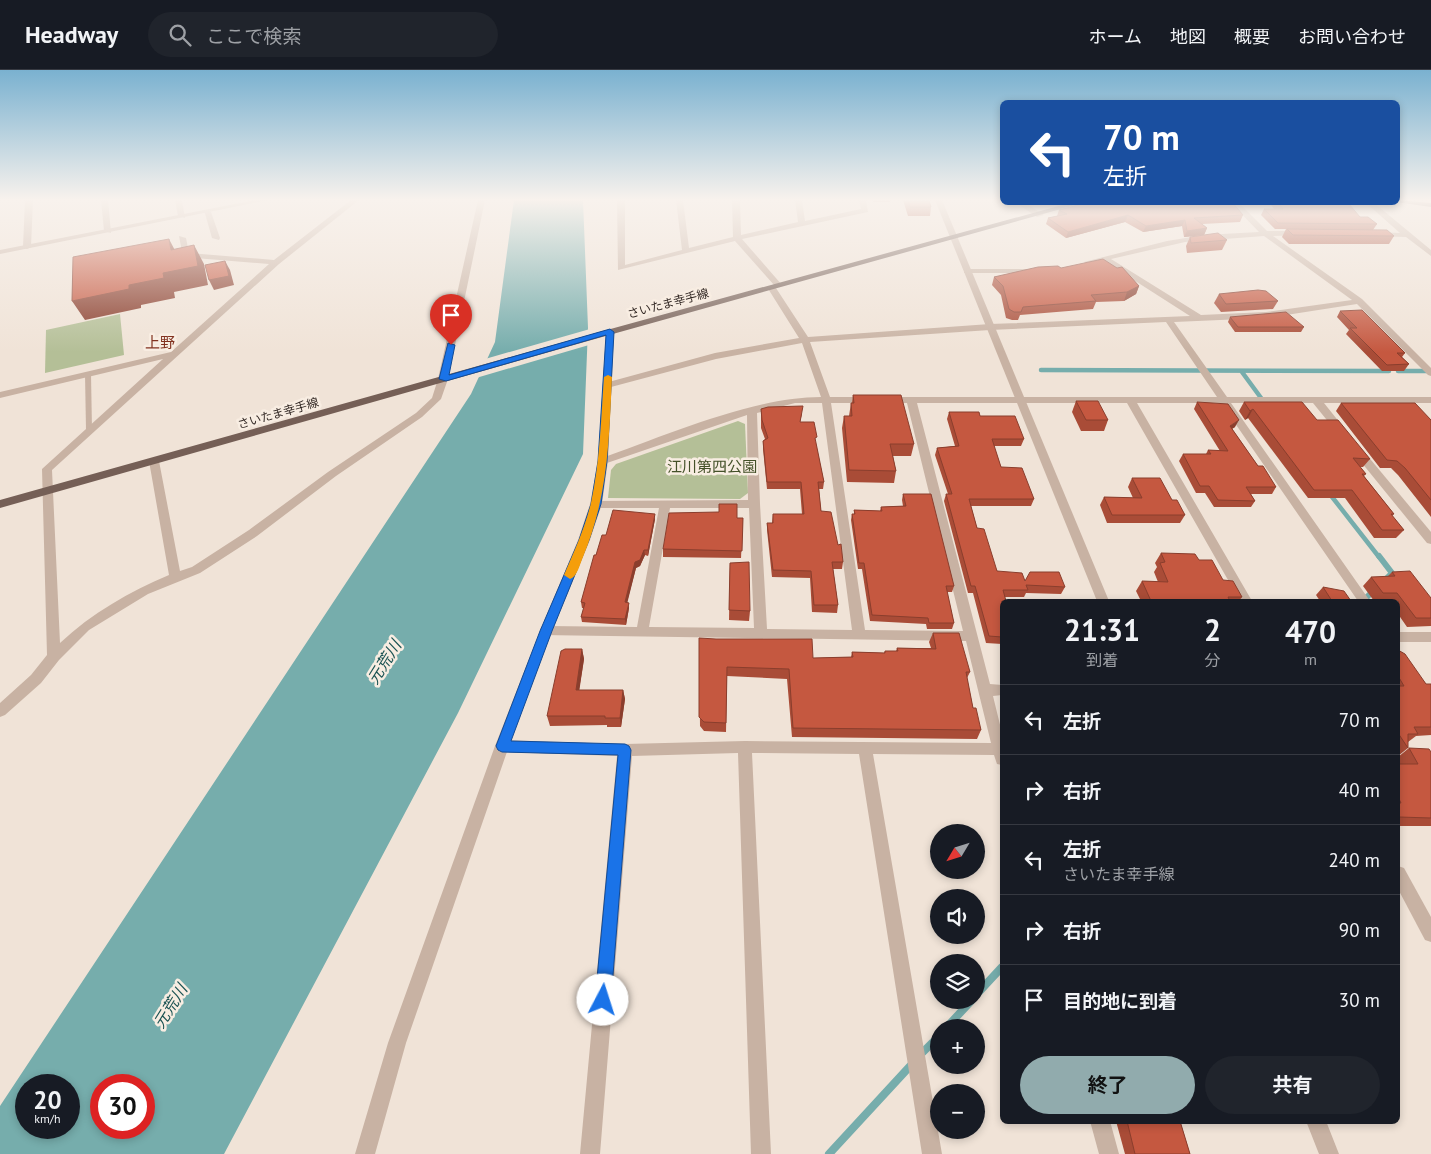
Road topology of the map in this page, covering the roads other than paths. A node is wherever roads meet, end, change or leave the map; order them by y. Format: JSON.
{"nodes":[{"id":1,"x":185,"y":251,"type":"edge"},
{"id":2,"x":291,"y":251,"type":"edge"},
{"id":3,"x":472,"y":251,"type":"edge"},
{"id":4,"x":621,"y":251,"type":"edge"},
{"id":5,"x":691,"y":251,"type":"edge"},
{"id":6,"x":747,"y":251,"type":"edge"},
{"id":7,"x":910,"y":251,"type":"edge"},
{"id":8,"x":959,"y":251,"type":"edge"},
{"id":9,"x":1133,"y":251,"type":"edge"},
{"id":10,"x":1289,"y":251,"type":"edge"},
{"id":11,"x":686,"y":252,"type":"joint"},
{"id":12,"x":1105,"y":258,"type":"junction"},
{"id":13,"x":276,"y":262,"type":"junction"},
{"id":14,"x":1079,"y":264,"type":"edge"},
{"id":15,"x":967,"y":271,"type":"junction"},
{"id":16,"x":1043,"y":271,"type":"edge"},
{"id":17,"x":775,"y":286,"type":"junction"},
{"id":18,"x":1359,"y":301,"type":"junction"},
{"id":19,"x":1199,"y":318,"type":"junction"},
{"id":20,"x":1168,"y":319,"type":"junction"},
{"id":21,"x":990,"y":327,"type":"junction"},
{"id":22,"x":604,"y":333,"type":"junction"},
{"id":23,"x":805,"y":340,"type":"junction"},
{"id":24,"x":174,"y":354,"type":"junction"},
{"id":25,"x":1431,"y":373,"type":"edge"},
{"id":26,"x":88,"y":374,"type":"junction"},
{"id":27,"x":447,"y":378,"type":"junction"},
{"id":28,"x":608,"y":385,"type":"junction"},
{"id":29,"x":0,"y":395,"type":"edge"},
{"id":30,"x":826,"y":399,"type":"junction"},
{"id":31,"x":911,"y":399,"type":"junction"},
{"id":32,"x":1020,"y":400,"type":"junction"},
{"id":33,"x":1130,"y":400,"type":"junction"},
{"id":34,"x":1223,"y":400,"type":"junction"},
{"id":35,"x":1316,"y":400,"type":"junction"},
{"id":36,"x":1408,"y":400,"type":"junction"},
{"id":37,"x":1431,"y":400,"type":"edge"},
{"id":38,"x":752,"y":411,"type":"junction"},
{"id":39,"x":1420,"y":412,"type":"edge"},
{"id":40,"x":89,"y":430,"type":"junction"},
{"id":41,"x":603,"y":461,"type":"junction"},
{"id":42,"x":154,"y":462,"type":"junction"},
{"id":43,"x":48,"y":491,"type":"junction"},
{"id":44,"x":0,"y":504,"type":"edge"},
{"id":45,"x":596,"y":504,"type":"junction"},
{"id":46,"x":665,"y":504,"type":"junction"},
{"id":47,"x":754,"y":504,"type":"junction"},
{"id":48,"x":1431,"y":540,"type":"edge"},
{"id":49,"x":176,"y":577,"type":"junction"},
{"id":50,"x":1102,"y":599,"type":"edge"},
{"id":51,"x":1245,"y":599,"type":"edge"},
{"id":52,"x":1363,"y":599,"type":"edge"},
{"id":53,"x":546,"y":631,"type":"junction"},
{"id":54,"x":642,"y":632,"type":"junction"},
{"id":55,"x":761,"y":633,"type":"junction"},
{"id":56,"x":859,"y":634,"type":"junction"},
{"id":57,"x":970,"y":636,"type":"junction"},
{"id":58,"x":1400,"y":637,"type":"edge"},
{"id":59,"x":1431,"y":637,"type":"edge"},
{"id":60,"x":54,"y":656,"type":"junction"},
{"id":61,"x":986,"y":690,"type":"junction"},
{"id":62,"x":1000,"y":690,"type":"edge"},
{"id":63,"x":0,"y":711,"type":"edge"},
{"id":64,"x":502,"y":746,"type":"junction"},
{"id":65,"x":745,"y":747,"type":"junction"},
{"id":66,"x":865,"y":748,"type":"junction"},
{"id":67,"x":625,"y":750,"type":"junction"},
{"id":68,"x":1000,"y":750,"type":"edge"},
{"id":69,"x":1000,"y":754,"type":"edge"},
{"id":70,"x":1400,"y":878,"type":"edge"},
{"id":71,"x":1431,"y":934,"type":"edge"},
{"id":72,"x":1101,"y":1124,"type":"edge"},
{"id":73,"x":1317,"y":1124,"type":"edge"},
{"id":74,"x":364,"y":1154,"type":"edge"},
{"id":75,"x":590,"y":1154,"type":"edge"},
{"id":76,"x":761,"y":1154,"type":"edge"},
{"id":77,"x":932,"y":1154,"type":"edge"},
{"id":78,"x":1108,"y":1154,"type":"edge"},
{"id":79,"x":1329,"y":1154,"type":"edge"}],
"edges":[{"from":1,"to":13,"type":"street"},
{"from":2,"to":13,"type":"street"},
{"from":3,"to":27,"type":"street"},
{"from":4,"to":11,"type":"street"},
{"from":5,"to":11,"type":"street"},
{"from":6,"to":17,"type":"street"},
{"from":7,"to":17,"type":"main road","name":"さいたま幸手線"},
{"from":8,"to":15,"type":"street"},
{"from":9,"to":12,"type":"street"},
{"from":10,"to":18,"type":"street"},
{"from":12,"to":14,"type":"street"},
{"from":12,"to":19,"type":"street"},
{"from":13,"to":24,"type":"street"},
{"from":15,"to":16,"type":"street"},
{"from":15,"to":21,"type":"street"},
{"from":17,"to":22,"type":"main road","name":"さいたま幸手線"},
{"from":17,"to":23,"type":"street"},
{"from":18,"to":19,"type":"street"},
{"from":18,"to":25,"type":"street"},
{"from":19,"to":20,"type":"street"},
{"from":20,"to":21,"type":"street"},
{"from":20,"to":34,"type":"street"},
{"from":21,"to":23,"type":"street"},
{"from":21,"to":32,"type":"street"},
{"from":22,"to":27,"type":"main road","name":"さいたま幸手線"},
{"from":22,"to":28,"type":"street"},
{"from":23,"to":28,"type":"street"},
{"from":23,"to":30,"type":"street"},
{"from":24,"to":26,"type":"street"},
{"from":24,"to":40,"type":"street"},
{"from":26,"to":29,"type":"street"},
{"from":26,"to":40,"type":"lane"},
{"from":27,"to":42,"type":"main road","name":"さいたま幸手線"},
{"from":27,"to":49,"type":"street"},
{"from":28,"to":41,"type":"street"},
{"from":30,"to":31,"type":"street"},
{"from":30,"to":38,"type":"street"},
{"from":30,"to":56,"type":"street"},
{"from":31,"to":32,"type":"street"},
{"from":31,"to":57,"type":"street"},
{"from":32,"to":33,"type":"street"},
{"from":32,"to":50,"type":"street"},
{"from":33,"to":34,"type":"street"},
{"from":33,"to":51,"type":"street"},
{"from":34,"to":35,"type":"street"},
{"from":34,"to":52,"type":"street"},
{"from":35,"to":36,"type":"street"},
{"from":35,"to":48,"type":"street"},
{"from":36,"to":37,"type":"street"},
{"from":36,"to":39,"type":"street"},
{"from":38,"to":41,"type":"street"},
{"from":38,"to":47,"type":"street"},
{"from":40,"to":43,"type":"street"},
{"from":41,"to":45,"type":"street"},
{"from":42,"to":43,"type":"main road","name":"さいたま幸手線"},
{"from":42,"to":49,"type":"street"},
{"from":43,"to":44,"type":"main road","name":"さいたま幸手線"},
{"from":43,"to":60,"type":"street"},
{"from":45,"to":46,"type":"street"},
{"from":45,"to":53,"type":"street"},
{"from":46,"to":47,"type":"street"},
{"from":46,"to":54,"type":"street"},
{"from":47,"to":55,"type":"street"},
{"from":49,"to":60,"type":"street"},
{"from":53,"to":54,"type":"street"},
{"from":53,"to":64,"type":"street"},
{"from":54,"to":55,"type":"street"},
{"from":55,"to":56,"type":"street"},
{"from":56,"to":57,"type":"street"},
{"from":57,"to":61,"type":"street"},
{"from":58,"to":59,"type":"street"},
{"from":60,"to":63,"type":"street"},
{"from":61,"to":62,"type":"street"},
{"from":61,"to":68,"type":"street"},
{"from":64,"to":67,"type":"street"},
{"from":64,"to":74,"type":"street"},
{"from":65,"to":66,"type":"street"},
{"from":65,"to":67,"type":"street"},
{"from":65,"to":76,"type":"street"},
{"from":66,"to":69,"type":"street"},
{"from":66,"to":77,"type":"street"},
{"from":67,"to":75,"type":"street"},
{"from":70,"to":71,"type":"street"},
{"from":72,"to":78,"type":"street"},
{"from":73,"to":79,"type":"street"}]}
